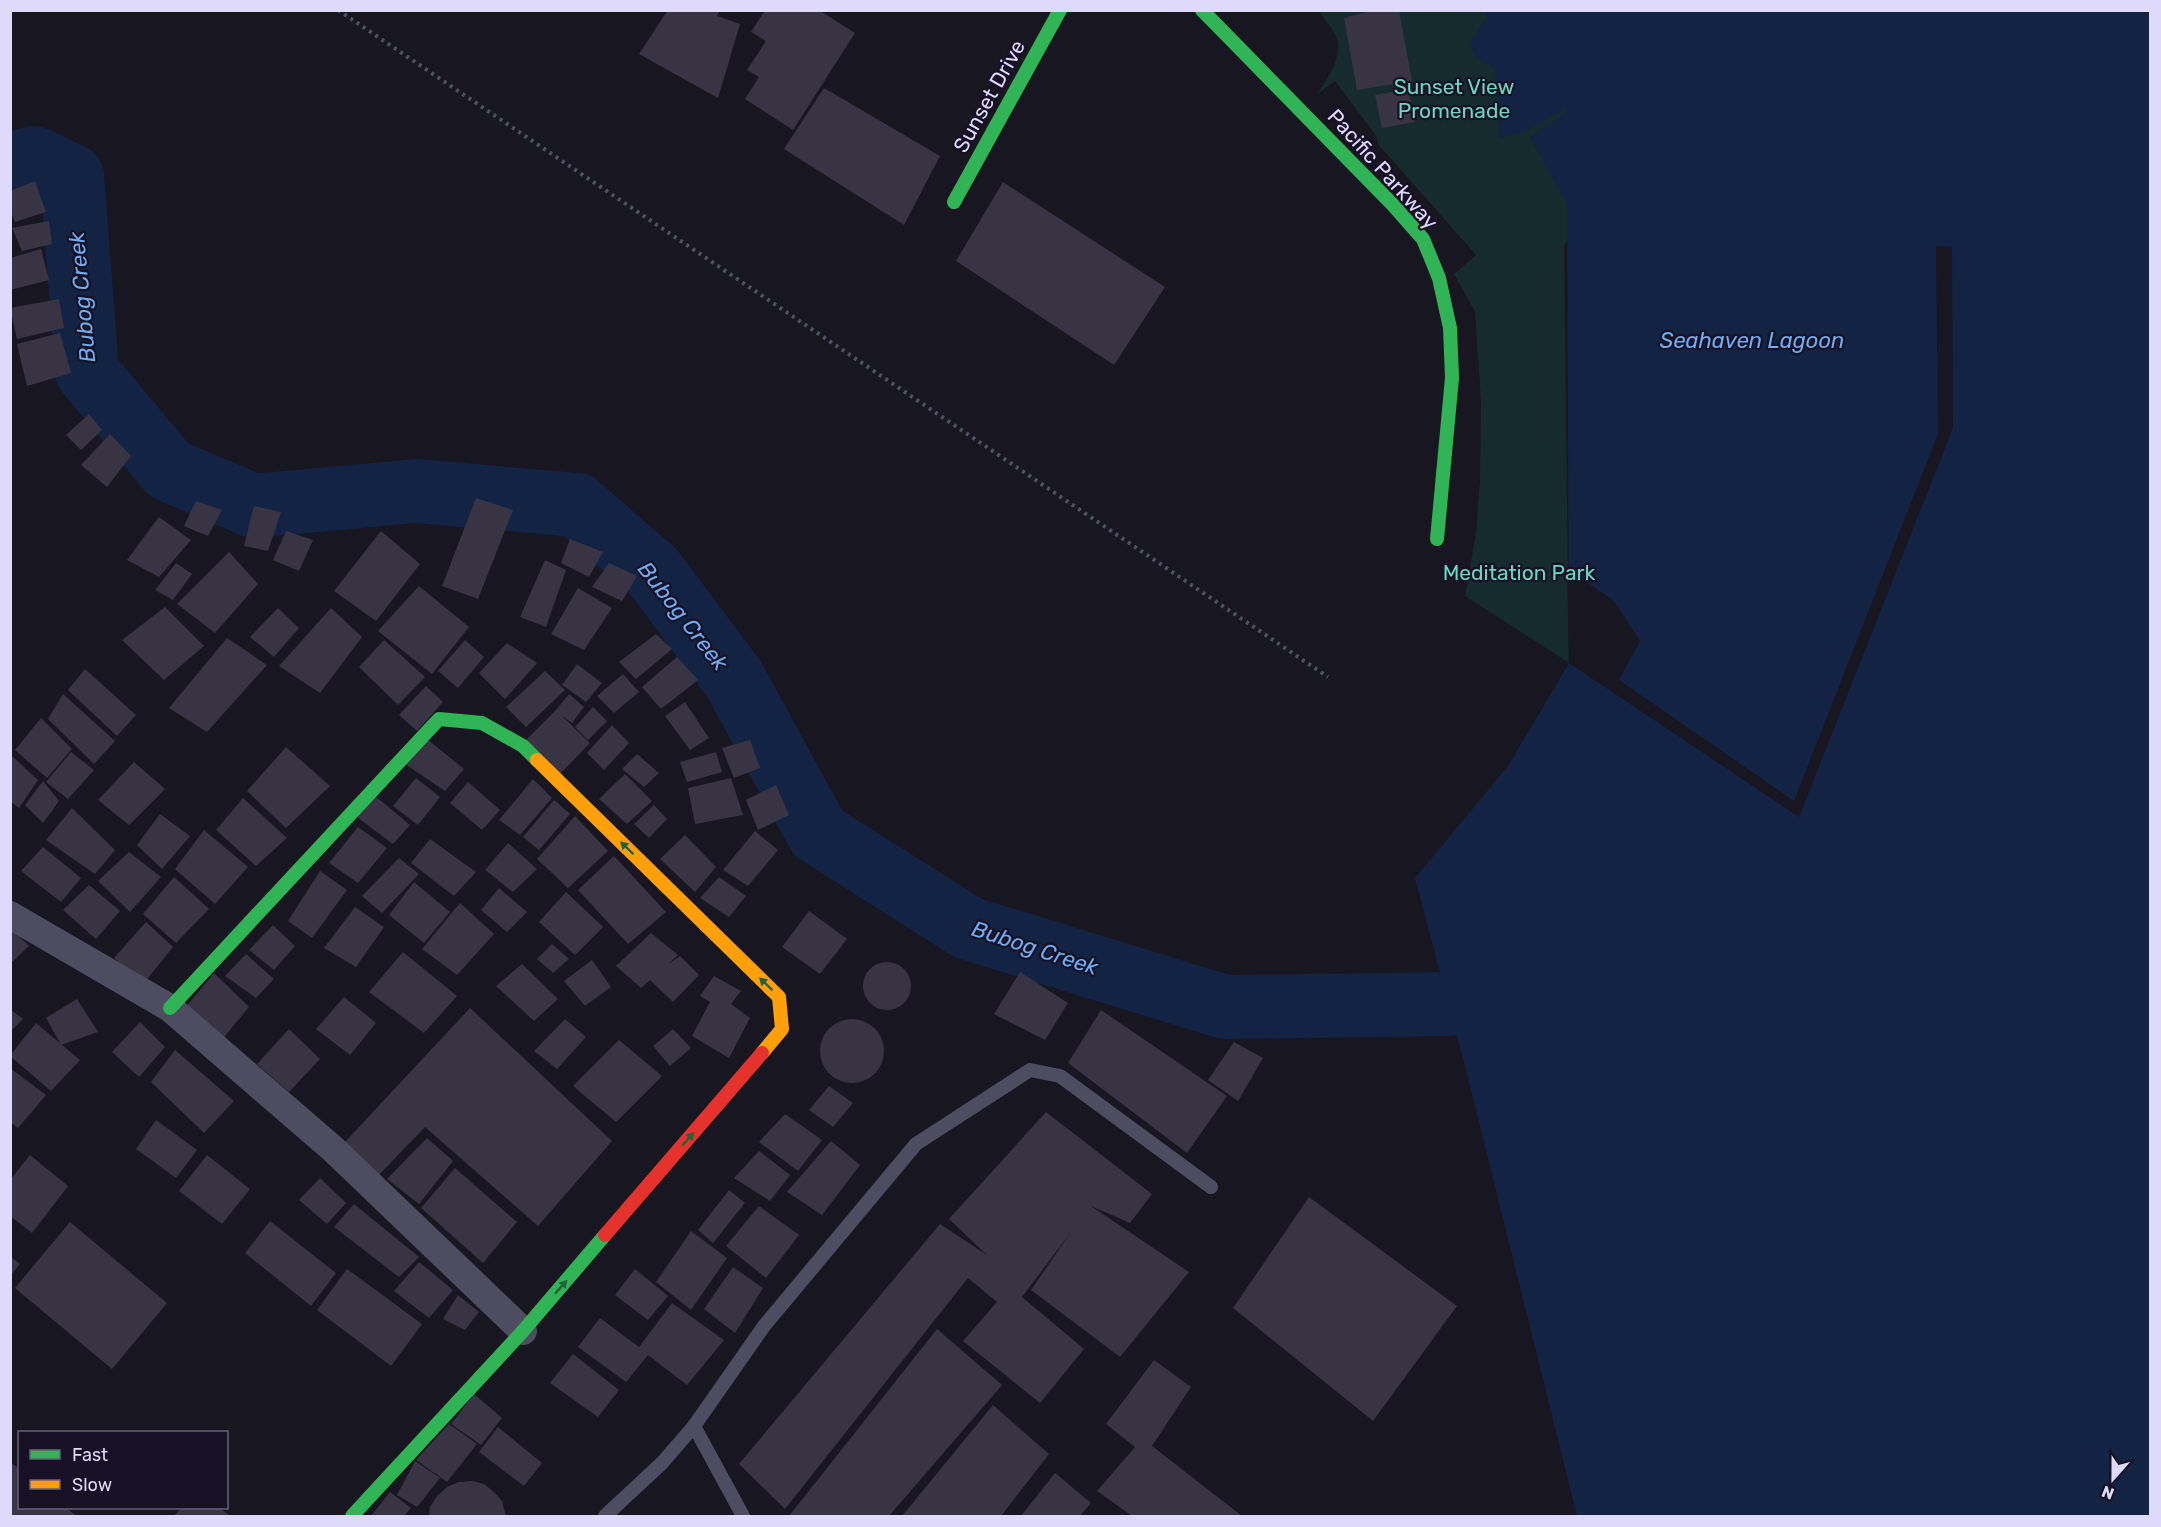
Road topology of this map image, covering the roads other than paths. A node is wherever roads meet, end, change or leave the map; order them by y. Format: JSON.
{"nodes":[{"id":1,"x":1060,"y":10,"type":"edge"},
{"id":2,"x":1202,"y":10,"type":"edge"},
{"id":3,"x":954,"y":202,"type":"dead end"},
{"id":4,"x":1437,"y":539,"type":"dead end"},
{"id":5,"x":10,"y":915,"type":"edge"},
{"id":6,"x":170,"y":1008,"type":"junction"},
{"id":7,"x":1211,"y":1187,"type":"dead end"},
{"id":8,"x":523,"y":1331,"type":"junction"},
{"id":9,"x":694,"y":1426,"type":"junction"},
{"id":10,"x":352,"y":1516,"type":"edge"},
{"id":11,"x":605,"y":1516,"type":"edge"},
{"id":12,"x":743,"y":1516,"type":"edge"}],
"edges":[{"from":1,"to":3,"type":"street","name":"Sunset Drive"},
{"from":2,"to":4,"type":"street","name":"Pacific Parkway"},
{"from":5,"to":6,"type":"street"},
{"from":6,"to":8,"type":"street"},
{"from":8,"to":6,"type":"street","one_way":true},
{"from":7,"to":9,"type":"lane"},
{"from":8,"to":10,"type":"street"},
{"from":9,"to":11,"type":"lane"},
{"from":9,"to":12,"type":"lane"}]}
